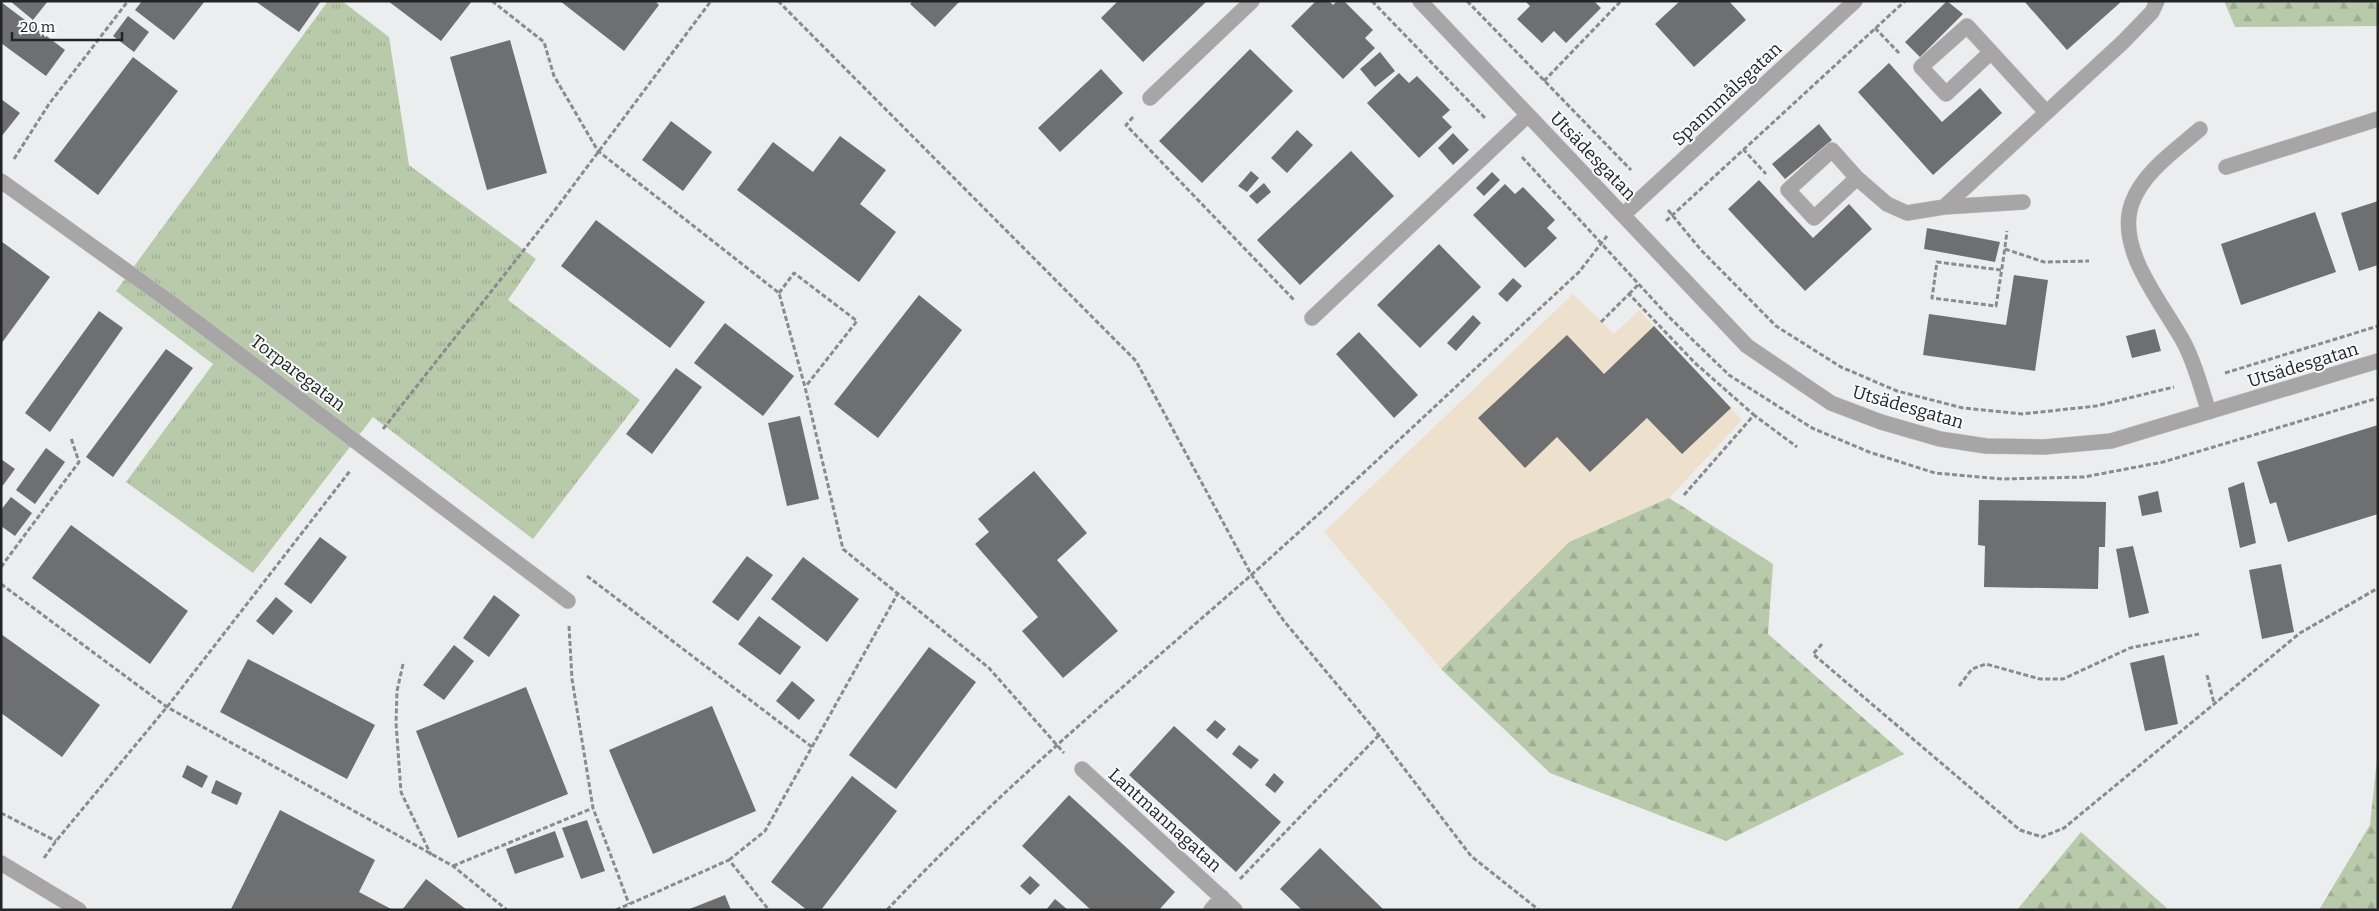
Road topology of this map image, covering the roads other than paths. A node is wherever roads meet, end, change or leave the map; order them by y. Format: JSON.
{"nodes":[{"id":1,"x":1252,"y":1,"type":"edge"},
{"id":2,"x":1420,"y":1,"type":"edge"},
{"id":3,"x":1855,"y":1,"type":"edge"},
{"id":4,"x":2157,"y":1,"type":"edge"},
{"id":5,"x":1991,"y":52,"type":"junction"},
{"id":6,"x":1150,"y":98,"type":"road end"},
{"id":7,"x":2046,"y":112,"type":"junction"},
{"id":8,"x":1528,"y":115,"type":"junction"},
{"id":9,"x":2378,"y":119,"type":"edge"},
{"id":10,"x":2200,"y":129,"type":"dead end"},
{"id":11,"x":2226,"y":167,"type":"dead end"},
{"id":12,"x":1857,"y":178,"type":"junction"},
{"id":13,"x":1,"y":181,"type":"edge"},
{"id":14,"x":2017,"y":202,"type":"road end"},
{"id":15,"x":1944,"y":208,"type":"junction"},
{"id":16,"x":1623,"y":215,"type":"junction"},
{"id":17,"x":1312,"y":318,"type":"road end"},
{"id":18,"x":2378,"y":361,"type":"edge"},
{"id":19,"x":2210,"y":412,"type":"junction"},
{"id":20,"x":568,"y":601,"type":"road end"},
{"id":21,"x":1082,"y":770,"type":"road end"},
{"id":22,"x":1,"y":863,"type":"edge"},
{"id":23,"x":1222,"y":898,"type":"junction"},
{"id":24,"x":78,"y":910,"type":"edge"},
{"id":25,"x":1211,"y":910,"type":"edge"},
{"id":26,"x":1235,"y":910,"type":"edge"}],
"edges":[{"from":1,"to":6,"type":"street"},
{"from":2,"to":8,"type":"street","name":"Utsädesgatan"},
{"from":3,"to":16,"type":"street","name":"Spannmålsgatan"},
{"from":4,"to":7,"type":"street"},
{"from":5,"to":5,"type":"street"},
{"from":5,"to":7,"type":"street"},
{"from":7,"to":15,"type":"street"},
{"from":8,"to":16,"type":"street","name":"Utsädesgatan"},
{"from":8,"to":17,"type":"street","name":"Utsädesgatan"},
{"from":9,"to":11,"type":"street"},
{"from":10,"to":19,"type":"street"},
{"from":12,"to":12,"type":"street"},
{"from":12,"to":15,"type":"street"},
{"from":13,"to":20,"type":"street","name":"Torparegatan"},
{"from":14,"to":15,"type":"street"},
{"from":16,"to":19,"type":"street","name":"Utsädesgatan"},
{"from":18,"to":19,"type":"street","name":"Utsädesgatan"},
{"from":21,"to":23,"type":"street","name":"Lantmannagatan"},
{"from":22,"to":24,"type":"street"},
{"from":23,"to":25,"type":"street","name":"Lantmannagatan"},
{"from":23,"to":26,"type":"street","name":"Lantmannagatan"}]}
